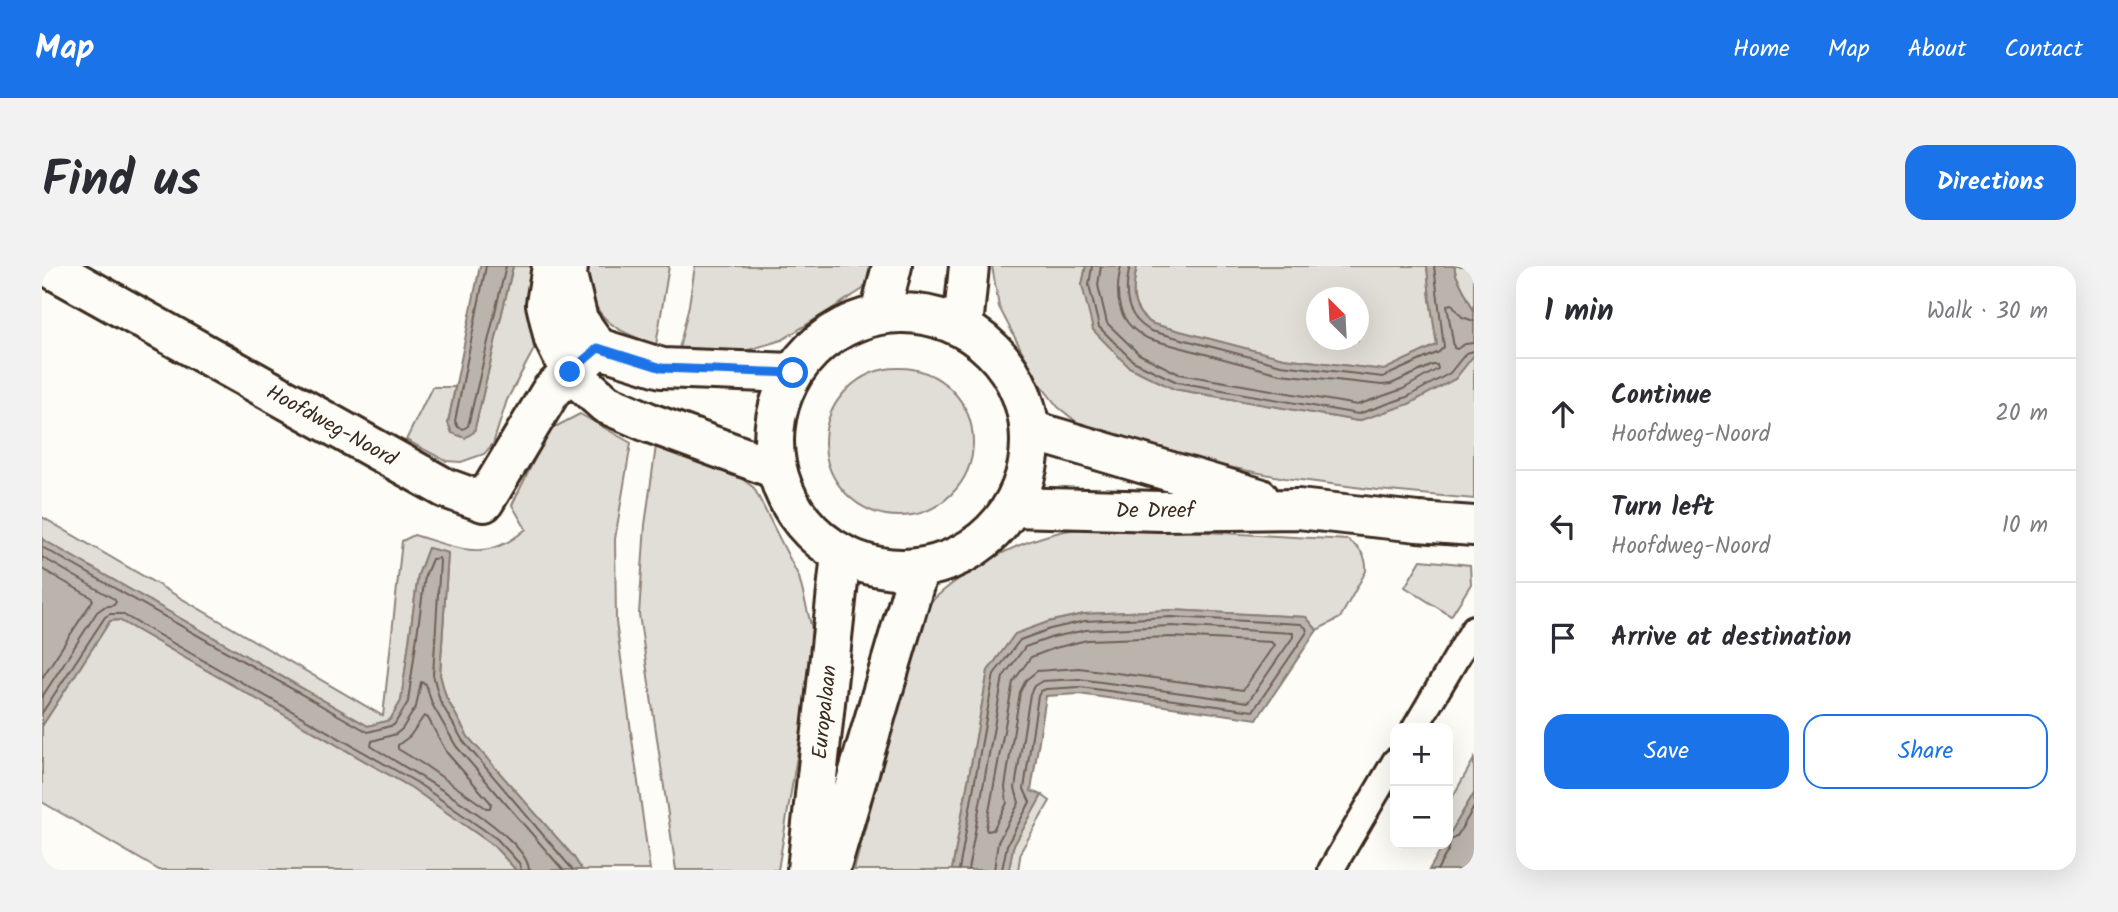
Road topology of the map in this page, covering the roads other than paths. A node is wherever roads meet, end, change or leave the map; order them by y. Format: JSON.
{"nodes":[{"id":1,"x":47,"y":266,"type":"edge"},
{"id":2,"x":552,"y":266,"type":"edge"},
{"id":3,"x":568,"y":266,"type":"edge"},
{"id":4,"x":892,"y":266,"type":"edge"},
{"id":5,"x":968,"y":266,"type":"edge"},
{"id":6,"x":880,"y":314,"type":"junction"},
{"id":7,"x":963,"y":327,"type":"junction"},
{"id":8,"x":584,"y":360,"type":"junction"},
{"id":9,"x":793,"y":373,"type":"junction"},
{"id":10,"x":1030,"y":430,"type":"junction"},
{"id":11,"x":776,"y":469,"type":"junction"},
{"id":12,"x":1012,"y":507,"type":"junction"},
{"id":13,"x":1298,"y":509,"type":"junction"},
{"id":14,"x":1474,"y":526,"type":"edge"},
{"id":15,"x":841,"y":554,"type":"junction"},
{"id":16,"x":919,"y":568,"type":"junction"},
{"id":17,"x":1474,"y":628,"type":"edge"},
{"id":18,"x":1418,"y":723,"type":"edge"},
{"id":19,"x":1390,"y":770,"type":"edge"},
{"id":20,"x":807,"y":870,"type":"edge"},
{"id":21,"x":830,"y":870,"type":"edge"},
{"id":22,"x":1331,"y":870,"type":"edge"}],
"edges":[{"from":1,"to":8,"type":"street","name":"Hoofdweg-Noord"},
{"from":2,"to":8,"type":"street"},
{"from":3,"to":8,"type":"street"},
{"from":4,"to":6,"type":"street"},
{"from":5,"to":7,"type":"street"},
{"from":6,"to":7,"type":"street"},
{"from":6,"to":9,"type":"street"},
{"from":7,"to":10,"type":"street"},
{"from":8,"to":9,"type":"street"},
{"from":8,"to":11,"type":"street"},
{"from":9,"to":11,"type":"street"},
{"from":10,"to":12,"type":"street"},
{"from":10,"to":13,"type":"street","name":"De Dreef"},
{"from":11,"to":15,"type":"street"},
{"from":12,"to":13,"type":"street","name":"De Dreef"},
{"from":12,"to":16,"type":"street"},
{"from":13,"to":14,"type":"street","name":"De Dreef"},
{"from":15,"to":16,"type":"street"},
{"from":15,"to":20,"type":"street","name":"Europalaan"},
{"from":16,"to":21,"type":"street","name":"Europalaan"},
{"from":17,"to":18,"type":"lane"},
{"from":19,"to":22,"type":"lane"}]}
